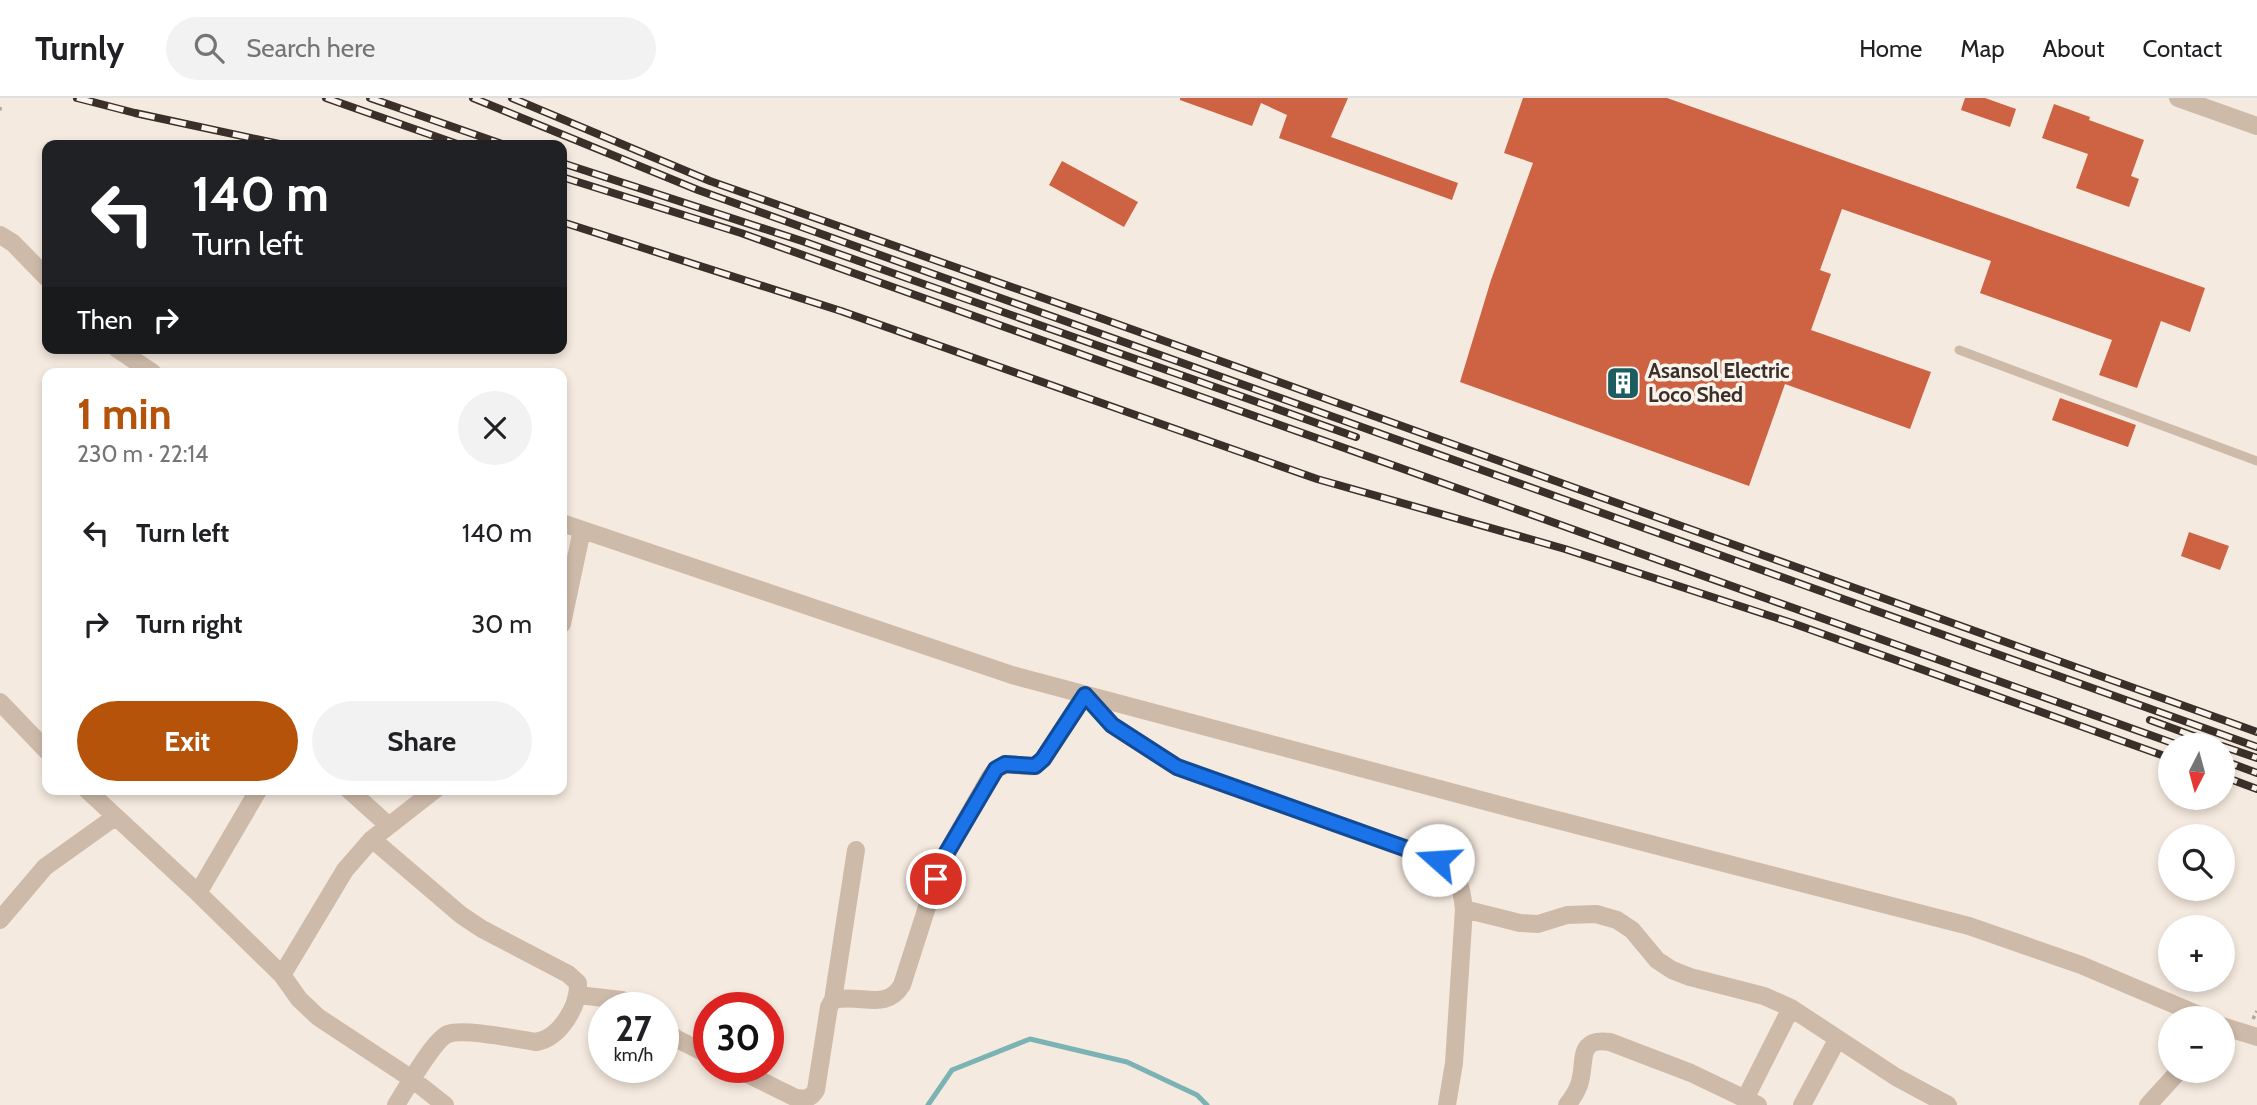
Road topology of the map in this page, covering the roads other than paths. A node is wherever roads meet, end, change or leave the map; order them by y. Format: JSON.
{"nodes":[{"id":1,"x":2178,"y":98,"type":"edge"},
{"id":2,"x":2257,"y":126,"type":"edge"},
{"id":3,"x":0,"y":235,"type":"edge"},
{"id":4,"x":42,"y":273,"type":"edge"},
{"id":5,"x":1959,"y":350,"type":"dead end"},
{"id":6,"x":125,"y":354,"type":"edge"},
{"id":7,"x":146,"y":368,"type":"edge"},
{"id":8,"x":2257,"y":461,"type":"edge"},
{"id":9,"x":567,"y":525,"type":"edge"},
{"id":10,"x":582,"y":530,"type":"junction"},
{"id":11,"x":567,"y":600,"type":"edge"},
{"id":12,"x":1085,"y":695,"type":"junction"},
{"id":13,"x":0,"y":702,"type":"edge"},
{"id":14,"x":42,"y":746,"type":"edge"},
{"id":15,"x":92,"y":795,"type":"edge"},
{"id":16,"x":255,"y":795,"type":"edge"},
{"id":17,"x":355,"y":795,"type":"edge"},
{"id":18,"x":428,"y":795,"type":"edge"},
{"id":19,"x":115,"y":817,"type":"junction"},
{"id":20,"x":388,"y":825,"type":"junction"},
{"id":21,"x":372,"y":839,"type":"junction"},
{"id":22,"x":856,"y":850,"type":"dead end"},
{"id":23,"x":198,"y":892,"type":"junction"},
{"id":24,"x":1464,"y":909,"type":"junction"},
{"id":25,"x":0,"y":920,"type":"edge"},
{"id":26,"x":282,"y":975,"type":"junction"},
{"id":27,"x":579,"y":995,"type":"junction"},
{"id":28,"x":588,"y":996,"type":"edge"},
{"id":29,"x":833,"y":1000,"type":"junction"},
{"id":30,"x":2178,"y":1006,"type":"edge"},
{"id":31,"x":1791,"y":1009,"type":"junction"},
{"id":32,"x":2235,"y":1030,"type":"edge"},
{"id":33,"x":2257,"y":1037,"type":"edge"},
{"id":34,"x":1837,"y":1040,"type":"junction"},
{"id":35,"x":412,"y":1079,"type":"junction"},
{"id":36,"x":766,"y":1083,"type":"edge"},
{"id":37,"x":2168,"y":1083,"type":"edge"},
{"id":38,"x":1752,"y":1102,"type":"edge"},
{"id":39,"x":396,"y":1105,"type":"edge"},
{"id":40,"x":445,"y":1105,"type":"edge"},
{"id":41,"x":1447,"y":1105,"type":"edge"},
{"id":42,"x":1567,"y":1105,"type":"edge"},
{"id":43,"x":1802,"y":1105,"type":"edge"},
{"id":44,"x":1948,"y":1105,"type":"edge"},
{"id":45,"x":2148,"y":1105,"type":"edge"}],
"edges":[{"from":1,"to":2,"type":"street"},
{"from":3,"to":4,"type":"street"},
{"from":5,"to":8,"type":"lane"},
{"from":6,"to":7,"type":"street"},
{"from":9,"to":10,"type":"street"},
{"from":10,"to":11,"type":"street"},
{"from":10,"to":12,"type":"street"},
{"from":12,"to":24,"type":"street"},
{"from":12,"to":29,"type":"street"},
{"from":12,"to":30,"type":"street"},
{"from":13,"to":14,"type":"street"},
{"from":15,"to":19,"type":"street"},
{"from":16,"to":23,"type":"street"},
{"from":17,"to":20,"type":"street"},
{"from":18,"to":20,"type":"street"},
{"from":19,"to":23,"type":"street"},
{"from":19,"to":25,"type":"street"},
{"from":20,"to":21,"type":"street"},
{"from":21,"to":26,"type":"street"},
{"from":21,"to":27,"type":"street"},
{"from":22,"to":29,"type":"street"},
{"from":23,"to":26,"type":"street"},
{"from":24,"to":31,"type":"street"},
{"from":24,"to":41,"type":"street"},
{"from":26,"to":35,"type":"street"},
{"from":27,"to":28,"type":"street"},
{"from":27,"to":35,"type":"street"},
{"from":29,"to":36,"type":"street"},
{"from":31,"to":34,"type":"street"},
{"from":31,"to":38,"type":"street"},
{"from":32,"to":33,"type":"street"},
{"from":34,"to":43,"type":"street"},
{"from":34,"to":44,"type":"street"},
{"from":35,"to":39,"type":"street"},
{"from":35,"to":40,"type":"street"},
{"from":37,"to":45,"type":"street"},
{"from":38,"to":42,"type":"street"}]}
